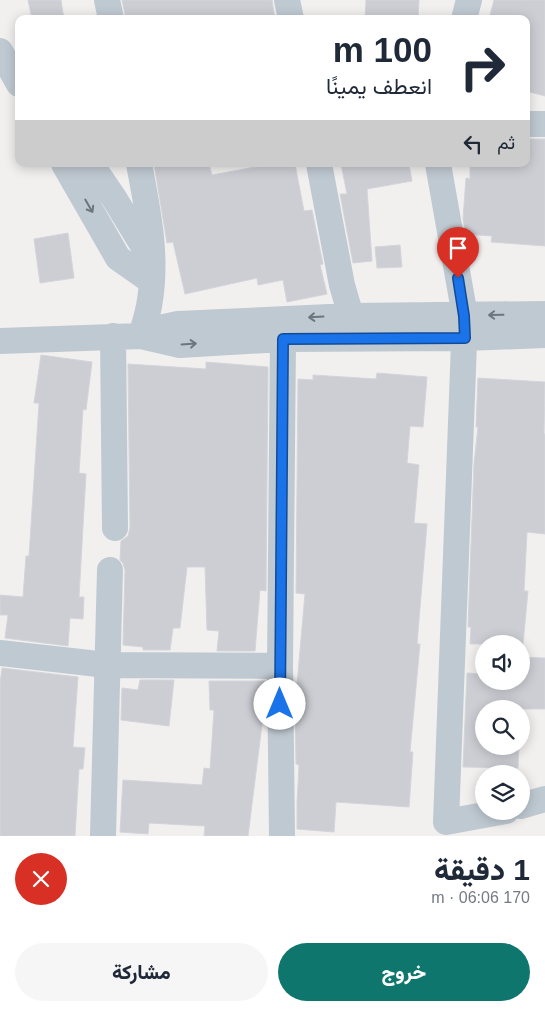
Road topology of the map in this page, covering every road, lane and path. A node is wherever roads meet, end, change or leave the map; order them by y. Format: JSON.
{"nodes":[{"id":1,"x":107,"y":0,"type":"edge"},
{"id":2,"x":287,"y":0,"type":"edge"},
{"id":3,"x":470,"y":0,"type":"edge"},
{"id":4,"x":110,"y":15,"type":"edge"},
{"id":5,"x":290,"y":15,"type":"edge"},
{"id":6,"x":465,"y":15,"type":"edge"},
{"id":7,"x":0,"y":32,"type":"edge"},
{"id":8,"x":0,"y":51,"type":"edge"},
{"id":9,"x":15,"y":54,"type":"edge"},
{"id":10,"x":15,"y":77,"type":"edge"},
{"id":11,"x":530,"y":124,"type":"edge"},
{"id":12,"x":545,"y":124,"type":"edge"},
{"id":13,"x":66,"y":167,"type":"edge"},
{"id":14,"x":93,"y":167,"type":"edge"},
{"id":15,"x":140,"y":167,"type":"edge"},
{"id":16,"x":319,"y":167,"type":"edge"},
{"id":17,"x":438,"y":167,"type":"edge"},
{"id":18,"x":153,"y":272,"type":"junction"},
{"id":19,"x":545,"y":314,"type":"edge"},
{"id":20,"x":351,"y":316,"type":"junction"},
{"id":21,"x":465,"y":327,"type":"junction"},
{"id":22,"x":545,"y":335,"type":"edge"},
{"id":23,"x":114,"y":336,"type":"junction"},
{"id":24,"x":141,"y":336,"type":"junction"},
{"id":25,"x":283,"y":339,"type":"junction"},
{"id":26,"x":0,"y":341,"type":"edge"},
{"id":27,"x":115,"y":528,"type":"dead end"},
{"id":28,"x":110,"y":570,"type":"dead end"},
{"id":29,"x":0,"y":653,"type":"edge"},
{"id":30,"x":107,"y":665,"type":"junction"},
{"id":31,"x":280,"y":666,"type":"junction"},
{"id":32,"x":545,"y":799,"type":"edge"},
{"id":33,"x":530,"y":803,"type":"edge"},
{"id":34,"x":475,"y":817,"type":"edge"},
{"id":35,"x":103,"y":836,"type":"edge"},
{"id":36,"x":282,"y":836,"type":"edge"}],
"edges":[{"from":1,"to":4,"type":"street"},
{"from":2,"to":5,"type":"street"},
{"from":3,"to":6,"type":"street"},
{"from":7,"to":9,"type":"street"},
{"from":8,"to":10,"type":"street"},
{"from":11,"to":12,"type":"street"},
{"from":13,"to":18,"type":"street","one_way":true},
{"from":14,"to":18,"type":"street"},
{"from":15,"to":18,"type":"street"},
{"from":16,"to":20,"type":"street"},
{"from":17,"to":21,"type":"street"},
{"from":18,"to":24,"type":"street"},
{"from":19,"to":21,"type":"street","one_way":true},
{"from":20,"to":21,"type":"street"},
{"from":20,"to":24,"type":"street","one_way":true},
{"from":21,"to":22,"type":"street"},
{"from":21,"to":25,"type":"street"},
{"from":21,"to":34,"type":"street"},
{"from":23,"to":24,"type":"street"},
{"from":23,"to":26,"type":"street"},
{"from":23,"to":27,"type":"street"},
{"from":24,"to":25,"type":"street","one_way":true},
{"from":25,"to":31,"type":"street"},
{"from":28,"to":30,"type":"street"},
{"from":29,"to":30,"type":"street"},
{"from":30,"to":31,"type":"street"},
{"from":30,"to":35,"type":"street"},
{"from":31,"to":36,"type":"street"},
{"from":32,"to":33,"type":"street"}]}
